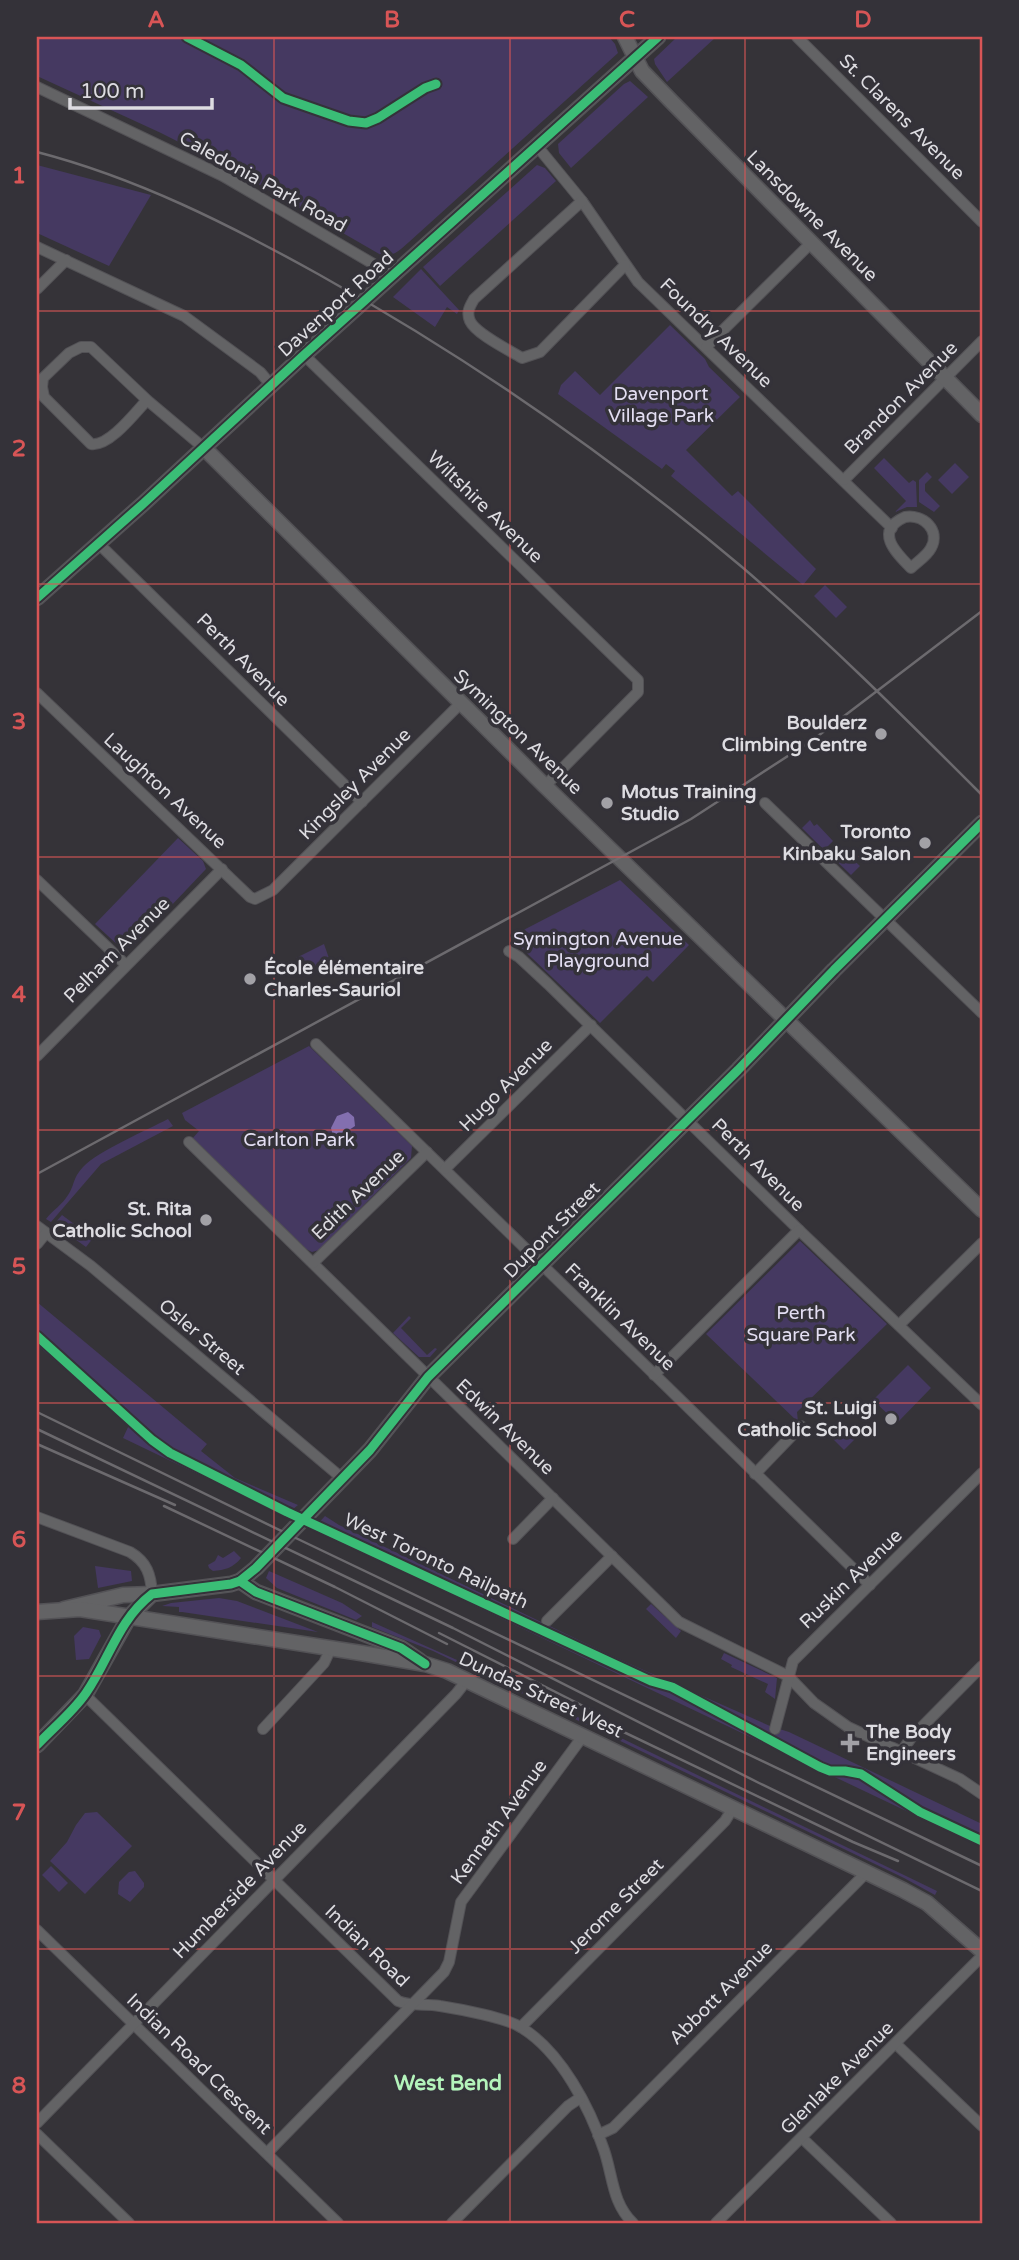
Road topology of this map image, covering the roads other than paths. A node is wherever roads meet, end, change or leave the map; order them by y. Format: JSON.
{"nodes":[{"id":1,"x":625,"y":37,"type":"edge"},
{"id":2,"x":657,"y":37,"type":"edge"},
{"id":3,"x":797,"y":37,"type":"edge"},
{"id":4,"x":636,"y":56,"type":"junction"},
{"id":5,"x":37,"y":87,"type":"edge"},
{"id":6,"x":537,"y":146,"type":"junction"},
{"id":7,"x":582,"y":201,"type":"junction"},
{"id":8,"x":982,"y":222,"type":"edge"},
{"id":9,"x":811,"y":243,"type":"junction"},
{"id":10,"x":37,"y":247,"type":"edge"},
{"id":11,"x":66,"y":260,"type":"junction"},
{"id":12,"x":625,"y":265,"type":"junction"},
{"id":13,"x":394,"y":276,"type":"junction"},
{"id":14,"x":37,"y":289,"type":"edge"},
{"id":15,"x":982,"y":341,"type":"edge"},
{"id":16,"x":706,"y":347,"type":"junction"},
{"id":17,"x":304,"y":355,"type":"junction"},
{"id":18,"x":946,"y":378,"type":"junction"},
{"id":19,"x":271,"y":385,"type":"junction"},
{"id":20,"x":147,"y":400,"type":"junction"},
{"id":21,"x":982,"y":415,"type":"edge"},
{"id":22,"x":204,"y":448,"type":"junction"},
{"id":23,"x":844,"y":480,"type":"junction"},
{"id":24,"x":892,"y":528,"type":"junction"},
{"id":25,"x":99,"y":544,"type":"junction"},
{"id":26,"x":37,"y":598,"type":"edge"},
{"id":27,"x":37,"y":693,"type":"edge"},
{"id":28,"x":461,"y":704,"type":"junction"},
{"id":29,"x":545,"y":786,"type":"junction"},
{"id":30,"x":362,"y":802,"type":"junction"},
{"id":31,"x":765,"y":803,"type":"dead end"},
{"id":32,"x":982,"y":823,"type":"edge"},
{"id":33,"x":222,"y":869,"type":"junction"},
{"id":34,"x":37,"y":880,"type":"edge"},
{"id":35,"x":273,"y":890,"type":"joint"},
{"id":36,"x":886,"y":920,"type":"junction"},
{"id":37,"x":509,"y":951,"type":"dead end"},
{"id":38,"x":126,"y":965,"type":"junction"},
{"id":39,"x":982,"y":1013,"type":"edge"},
{"id":40,"x":787,"y":1020,"type":"junction"},
{"id":41,"x":591,"y":1025,"type":"junction"},
{"id":42,"x":316,"y":1044,"type":"dead end"},
{"id":43,"x":37,"y":1056,"type":"edge"},
{"id":44,"x":688,"y":1119,"type":"junction"},
{"id":45,"x":189,"y":1142,"type":"dead end"},
{"id":46,"x":427,"y":1152,"type":"junction"},
{"id":47,"x":445,"y":1170,"type":"junction"},
{"id":48,"x":982,"y":1210,"type":"edge"},
{"id":49,"x":41,"y":1229,"type":"edge"},
{"id":50,"x":799,"y":1230,"type":"junction"},
{"id":51,"x":982,"y":1243,"type":"edge"},
{"id":52,"x":37,"y":1244,"type":"edge"},
{"id":53,"x":313,"y":1263,"type":"junction"},
{"id":54,"x":542,"y":1266,"type":"junction"},
{"id":55,"x":899,"y":1325,"type":"junction"},
{"id":56,"x":654,"y":1375,"type":"junction"},
{"id":57,"x":428,"y":1377,"type":"junction"},
{"id":58,"x":982,"y":1405,"type":"edge"},
{"id":59,"x":802,"y":1426,"type":"dead end"},
{"id":60,"x":982,"y":1473,"type":"edge"},
{"id":61,"x":755,"y":1474,"type":"junction"},
{"id":62,"x":343,"y":1479,"type":"junction"},
{"id":63,"x":553,"y":1498,"type":"junction"},
{"id":64,"x":37,"y":1517,"type":"edge"},
{"id":65,"x":513,"y":1539,"type":"dead end"},
{"id":66,"x":612,"y":1556,"type":"junction"},
{"id":67,"x":240,"y":1581,"type":"junction"},
{"id":68,"x":870,"y":1585,"type":"junction"},
{"id":69,"x":152,"y":1594,"type":"junction"},
{"id":70,"x":64,"y":1609,"type":"junction"},
{"id":71,"x":37,"y":1612,"type":"edge"},
{"id":72,"x":129,"y":1616,"type":"junction"},
{"id":73,"x":326,"y":1620,"type":"junction"},
{"id":74,"x":547,"y":1620,"type":"dead end"},
{"id":75,"x":331,"y":1648,"type":"junction"},
{"id":76,"x":425,"y":1664,"type":"junction"},
{"id":77,"x":982,"y":1667,"type":"edge"},
{"id":78,"x":788,"y":1676,"type":"junction"},
{"id":79,"x":467,"y":1680,"type":"junction"},
{"id":80,"x":85,"y":1695,"type":"junction"},
{"id":81,"x":264,"y":1729,"type":"dead end"},
{"id":82,"x":775,"y":1729,"type":"dead end"},
{"id":83,"x":583,"y":1736,"type":"junction"},
{"id":84,"x":37,"y":1745,"type":"edge"},
{"id":85,"x":902,"y":1751,"type":"junction"},
{"id":86,"x":982,"y":1794,"type":"edge"},
{"id":87,"x":733,"y":1808,"type":"junction"},
{"id":88,"x":867,"y":1872,"type":"junction"},
{"id":89,"x":273,"y":1880,"type":"junction"},
{"id":90,"x":37,"y":1930,"type":"edge"},
{"id":91,"x":982,"y":1953,"type":"edge"},
{"id":92,"x":414,"y":2006,"type":"junction"},
{"id":93,"x":132,"y":2024,"type":"junction"},
{"id":94,"x":521,"y":2026,"type":"junction"},
{"id":95,"x":896,"y":2044,"type":"junction"},
{"id":96,"x":580,"y":2098,"type":"junction"},
{"id":97,"x":37,"y":2123,"type":"edge"},
{"id":98,"x":982,"y":2126,"type":"edge"},
{"id":99,"x":37,"y":2134,"type":"edge"},
{"id":100,"x":598,"y":2135,"type":"junction"},
{"id":101,"x":802,"y":2138,"type":"junction"},
{"id":102,"x":267,"y":2153,"type":"junction"},
{"id":103,"x":129,"y":2223,"type":"edge"},
{"id":104,"x":338,"y":2223,"type":"edge"},
{"id":105,"x":452,"y":2223,"type":"edge"},
{"id":106,"x":633,"y":2223,"type":"edge"},
{"id":107,"x":716,"y":2223,"type":"edge"},
{"id":108,"x":891,"y":2223,"type":"edge"}],
"edges":[{"from":1,"to":4,"type":"street","name":"Lansdowne Avenue"},
{"from":2,"to":4,"type":"street","name":"Davenport Road"},
{"from":3,"to":8,"type":"street","name":"St. Clarens Avenue"},
{"from":4,"to":6,"type":"street","name":"Davenport Road"},
{"from":4,"to":9,"type":"street","name":"Lansdowne Avenue"},
{"from":5,"to":13,"type":"street","name":"Caledonia Park Road"},
{"from":6,"to":7,"type":"street","name":"Foundry Avenue"},
{"from":6,"to":13,"type":"street","name":"Davenport Road"},
{"from":7,"to":12,"type":"street","name":"Foundry Avenue"},
{"from":7,"to":12,"type":"street"},
{"from":9,"to":16,"type":"street"},
{"from":9,"to":18,"type":"street","name":"Lansdowne Avenue"},
{"from":10,"to":11,"type":"street"},
{"from":11,"to":14,"type":"street"},
{"from":11,"to":19,"type":"street"},
{"from":12,"to":16,"type":"street","name":"Foundry Avenue"},
{"from":13,"to":17,"type":"street","name":"Davenport Road"},
{"from":15,"to":18,"type":"street","name":"Brandon Avenue"},
{"from":16,"to":23,"type":"street","name":"Foundry Avenue"},
{"from":17,"to":19,"type":"street","name":"Davenport Road"},
{"from":17,"to":29,"type":"street","name":"Wiltshire Avenue"},
{"from":18,"to":21,"type":"street","name":"Lansdowne Avenue"},
{"from":18,"to":23,"type":"street","name":"Brandon Avenue"},
{"from":19,"to":22,"type":"street","name":"Davenport Road"},
{"from":20,"to":20,"type":"street","name":"Symington Avenue"},
{"from":20,"to":22,"type":"street","name":"Symington Avenue"},
{"from":22,"to":25,"type":"street","name":"Davenport Road"},
{"from":22,"to":28,"type":"street","name":"Symington Avenue"},
{"from":23,"to":24,"type":"street","name":"Foundry Avenue"},
{"from":24,"to":24,"type":"street"},
{"from":25,"to":26,"type":"street","name":"Davenport Road"},
{"from":25,"to":30,"type":"street","name":"Perth Avenue"},
{"from":27,"to":33,"type":"street","name":"Laughton Avenue"},
{"from":28,"to":29,"type":"street","name":"Symington Avenue"},
{"from":28,"to":30,"type":"street","name":"Kingsley Avenue"},
{"from":29,"to":40,"type":"street","name":"Symington Avenue"},
{"from":30,"to":35,"type":"street","name":"Kingsley Avenue"},
{"from":31,"to":36,"type":"street"},
{"from":32,"to":36,"type":"street","name":"Dupont Street"},
{"from":33,"to":35,"type":"street","name":"Laughton Avenue"},
{"from":33,"to":38,"type":"street","name":"Pelham Avenue"},
{"from":34,"to":38,"type":"street"},
{"from":36,"to":39,"type":"street"},
{"from":36,"to":40,"type":"street","name":"Dupont Street"},
{"from":37,"to":41,"type":"street","name":"Perth Avenue"},
{"from":38,"to":43,"type":"street","name":"Pelham Avenue"},
{"from":40,"to":44,"type":"street","name":"Dupont Street"},
{"from":40,"to":48,"type":"street","name":"Symington Avenue"},
{"from":41,"to":44,"type":"street","name":"Perth Avenue"},
{"from":41,"to":47,"type":"street","name":"Hugo Avenue"},
{"from":42,"to":46,"type":"street","name":"Franklin Avenue"},
{"from":44,"to":50,"type":"street","name":"Perth Avenue"},
{"from":44,"to":54,"type":"street","name":"Dupont Street"},
{"from":45,"to":53,"type":"street","name":"Edwin Avenue"},
{"from":46,"to":47,"type":"street","name":"Franklin Avenue"},
{"from":46,"to":53,"type":"street","name":"Edith Avenue"},
{"from":47,"to":54,"type":"street","name":"Franklin Avenue"},
{"from":49,"to":52,"type":"street"},
{"from":49,"to":62,"type":"street","name":"Osler Street"},
{"from":50,"to":55,"type":"street","name":"Perth Avenue"},
{"from":50,"to":56,"type":"street"},
{"from":51,"to":55,"type":"street"},
{"from":53,"to":57,"type":"street","name":"Edwin Avenue"},
{"from":54,"to":56,"type":"street","name":"Franklin Avenue"},
{"from":54,"to":57,"type":"street","name":"Dupont Street"},
{"from":55,"to":58,"type":"street","name":"Perth Avenue"},
{"from":56,"to":61,"type":"street","name":"Franklin Avenue"},
{"from":57,"to":62,"type":"street","name":"Dupont Street"},
{"from":57,"to":63,"type":"street","name":"Edwin Avenue"},
{"from":59,"to":61,"type":"street"},
{"from":60,"to":68,"type":"street","name":"Ruskin Avenue"},
{"from":61,"to":68,"type":"street","name":"Franklin Avenue"},
{"from":62,"to":67,"type":"street","name":"Dupont Street"},
{"from":63,"to":65,"type":"street"},
{"from":63,"to":66,"type":"street","name":"Edwin Avenue"},
{"from":64,"to":69,"type":"street"},
{"from":66,"to":74,"type":"street"},
{"from":66,"to":78,"type":"street","name":"Edwin Avenue"},
{"from":67,"to":69,"type":"street"},
{"from":67,"to":73,"type":"street"},
{"from":68,"to":78,"type":"street","name":"Ruskin Avenue"},
{"from":69,"to":70,"type":"street"},
{"from":69,"to":72,"type":"street"},
{"from":70,"to":71,"type":"street","name":"Dundas Street West"},
{"from":70,"to":72,"type":"street","name":"Dundas Street West"},
{"from":72,"to":75,"type":"street","name":"Dundas Street West"},
{"from":72,"to":80,"type":"street"},
{"from":73,"to":75,"type":"street"},
{"from":73,"to":76,"type":"street"},
{"from":75,"to":76,"type":"street","name":"Dundas Street West"},
{"from":75,"to":81,"type":"street"},
{"from":76,"to":79,"type":"street","name":"Dundas Street West"},
{"from":77,"to":85,"type":"street"},
{"from":78,"to":82,"type":"street","name":"Ruskin Avenue"},
{"from":78,"to":85,"type":"street","name":"Edwin Avenue"},
{"from":79,"to":83,"type":"street","name":"Dundas Street West"},
{"from":79,"to":89,"type":"street","name":"Humberside Avenue"},
{"from":80,"to":84,"type":"street"},
{"from":80,"to":89,"type":"street","name":"Indian Road"},
{"from":83,"to":87,"type":"street","name":"Dundas Street West"},
{"from":83,"to":92,"type":"street","name":"Kenneth Avenue"},
{"from":85,"to":86,"type":"street","name":"Edwin Avenue"},
{"from":87,"to":88,"type":"street","name":"Dundas Street West"},
{"from":87,"to":94,"type":"street","name":"Jerome Street"},
{"from":88,"to":91,"type":"street","name":"Dundas Street West"},
{"from":88,"to":100,"type":"street","name":"Abbott Avenue"},
{"from":89,"to":92,"type":"street","name":"Indian Road"},
{"from":89,"to":93,"type":"street","name":"Humberside Avenue"},
{"from":90,"to":93,"type":"street","name":"Indian Road Crescent"},
{"from":91,"to":95,"type":"street","name":"Glenlake Avenue"},
{"from":92,"to":94,"type":"street","name":"Indian Road"},
{"from":92,"to":102,"type":"street","name":"Kenneth Avenue"},
{"from":93,"to":97,"type":"street","name":"Humberside Avenue"},
{"from":93,"to":102,"type":"street","name":"Indian Road Crescent"},
{"from":94,"to":96,"type":"street","name":"Indian Road"},
{"from":95,"to":98,"type":"street"},
{"from":95,"to":101,"type":"street","name":"Glenlake Avenue"},
{"from":96,"to":100,"type":"street","name":"Indian Road"},
{"from":96,"to":105,"type":"street"},
{"from":99,"to":103,"type":"street"},
{"from":100,"to":106,"type":"street","name":"Indian Road"},
{"from":101,"to":107,"type":"street","name":"Glenlake Avenue"},
{"from":101,"to":108,"type":"street"},
{"from":102,"to":104,"type":"street","name":"Indian Road Crescent"}]}
